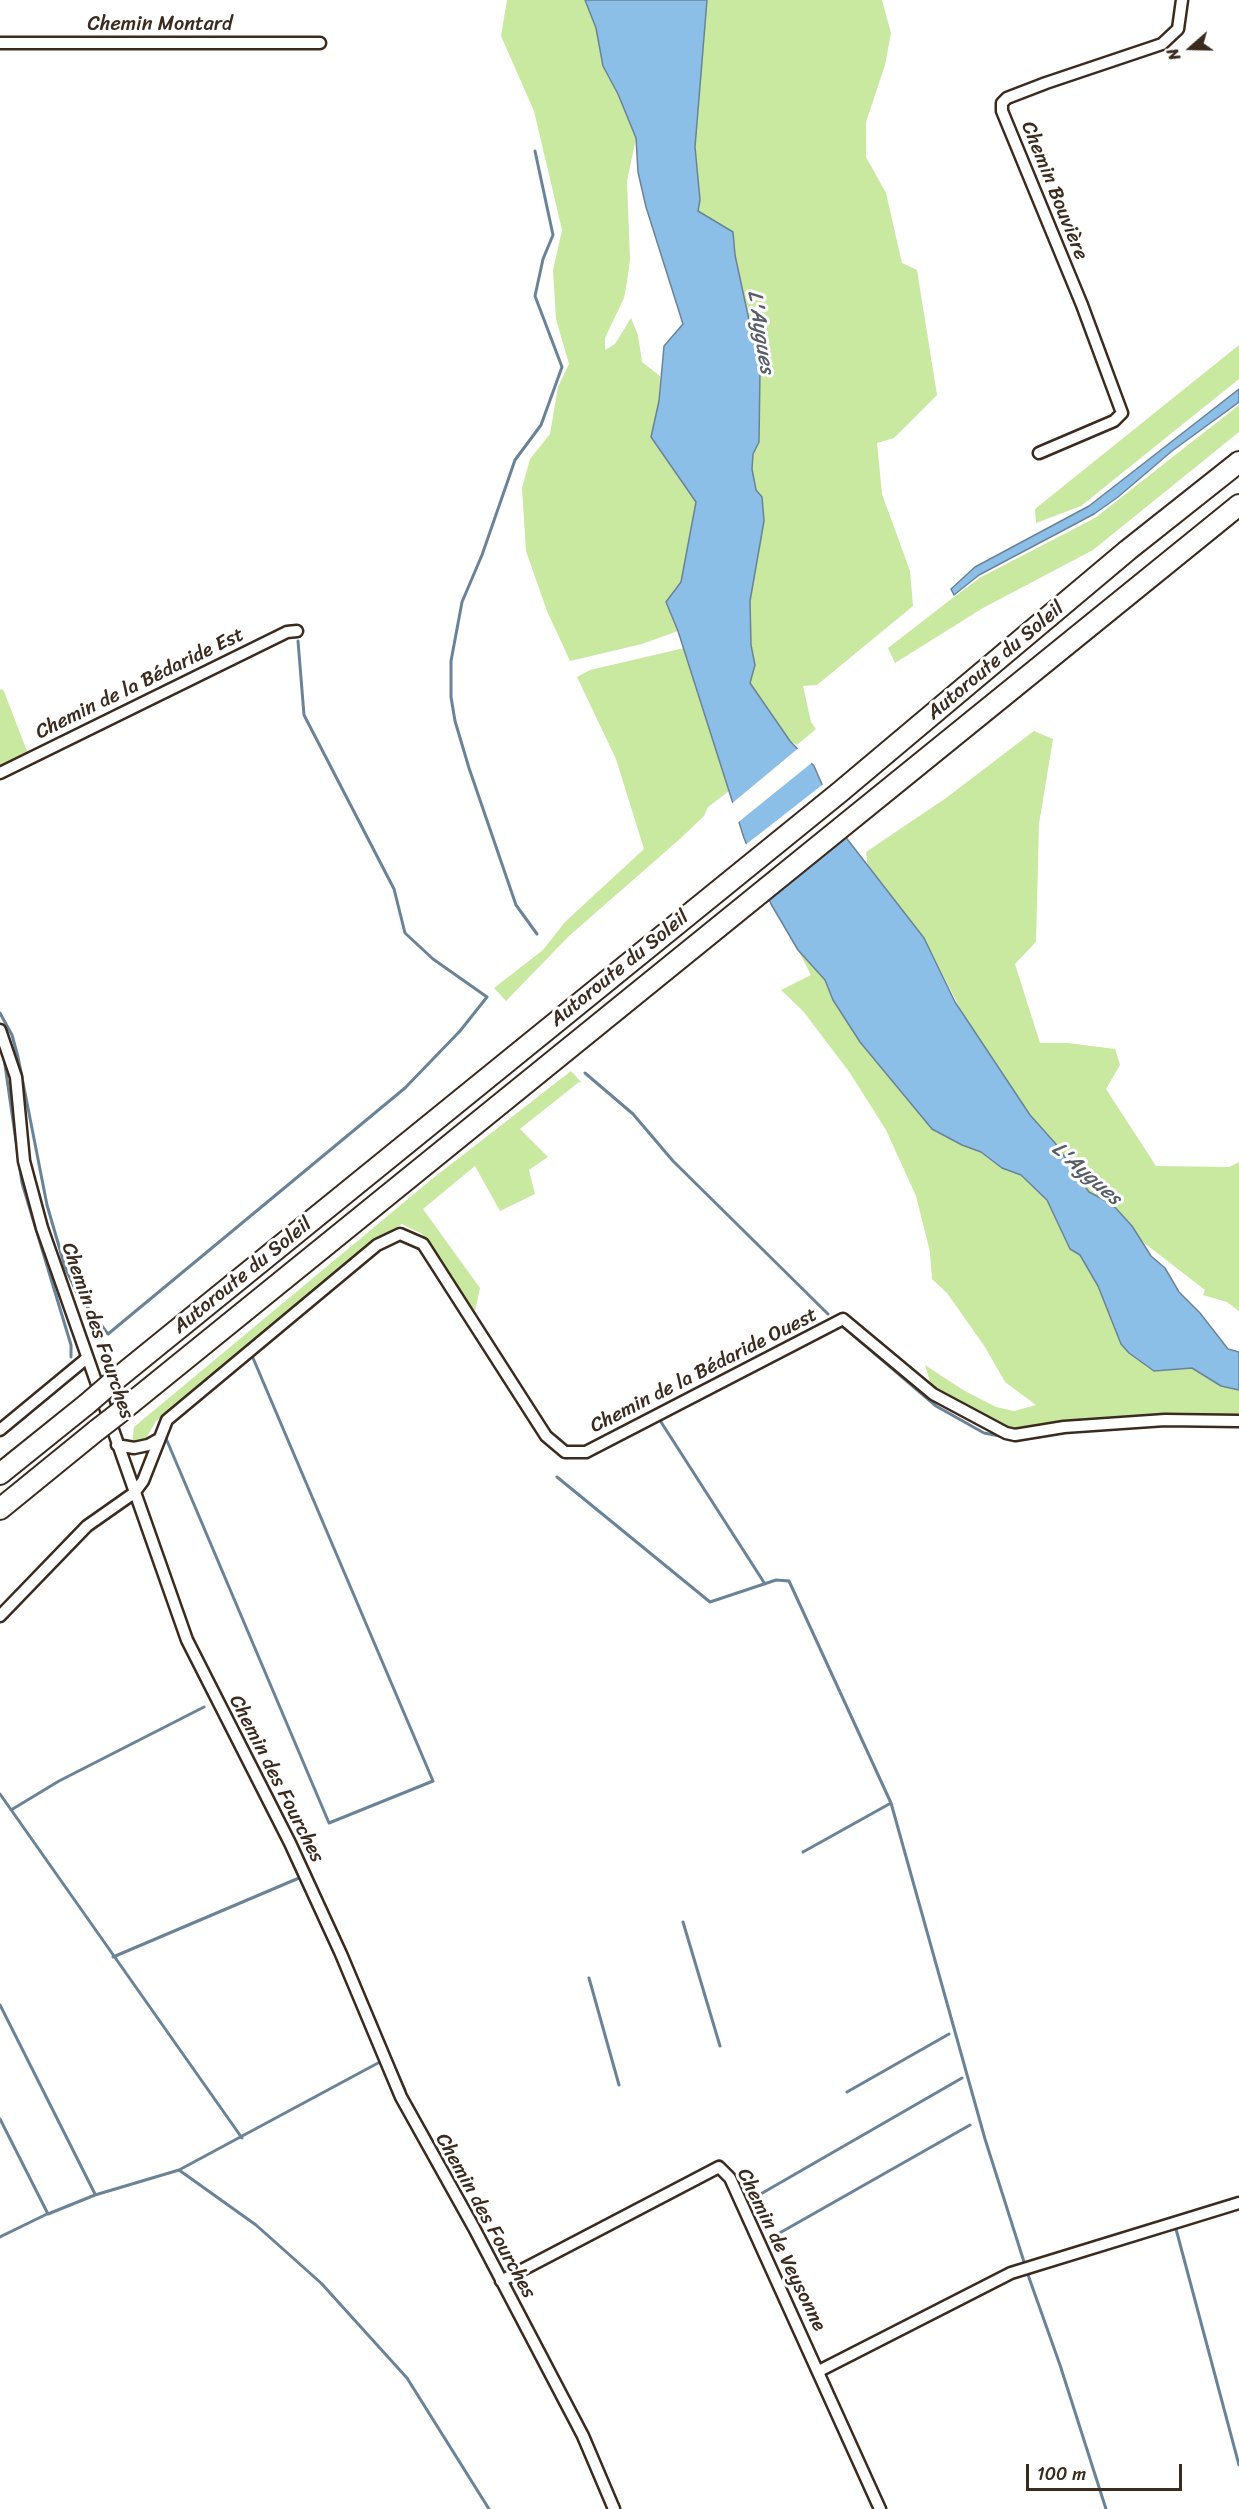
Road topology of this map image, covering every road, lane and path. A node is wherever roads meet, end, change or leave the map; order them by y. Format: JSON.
{"nodes":[{"id":1,"x":1182,"y":0,"type":"edge"},
{"id":2,"x":320,"y":43,"type":"dead end"},
{"id":3,"x":0,"y":44,"type":"edge"},
{"id":4,"x":1039,"y":453,"type":"dead end"},
{"id":5,"x":1239,"y":462,"type":"edge"},
{"id":6,"x":1239,"y":505,"type":"edge"},
{"id":7,"x":297,"y":631,"type":"dead end"},
{"id":8,"x":0,"y":773,"type":"edge"},
{"id":9,"x":0,"y":1030,"type":"edge"},
{"id":10,"x":87,"y":1358,"type":"junction"},
{"id":11,"x":1239,"y":1421,"type":"edge"},
{"id":12,"x":0,"y":1430,"type":"edge"},
{"id":13,"x":157,"y":1440,"type":"junction"},
{"id":14,"x":117,"y":1445,"type":"junction"},
{"id":15,"x":0,"y":1474,"type":"edge"},
{"id":16,"x":134,"y":1493,"type":"junction"},
{"id":17,"x":0,"y":1509,"type":"edge"},
{"id":18,"x":0,"y":1616,"type":"edge"},
{"id":19,"x":1239,"y":2203,"type":"edge"},
{"id":20,"x":501,"y":2281,"type":"junction"},
{"id":21,"x":819,"y":2371,"type":"junction"},
{"id":22,"x":614,"y":2509,"type":"edge"},
{"id":23,"x":880,"y":2509,"type":"edge"}],
"edges":[{"from":1,"to":4,"type":"street","name":"Chemin Bouvière"},
{"from":2,"to":3,"type":"street","name":"Chemin Montard"},
{"from":5,"to":15,"type":"highway","name":"Autoroute du Soleil","bridge":true},
{"from":6,"to":17,"type":"highway","name":"Autoroute du Soleil","bridge":true},
{"from":7,"to":8,"type":"street","name":"Chemin de la Bédaride Est"},
{"from":9,"to":10,"type":"street","name":"Chemin des Fourches"},
{"from":10,"to":12,"type":"street"},
{"from":10,"to":14,"type":"street","name":"Chemin des Fourches"},
{"from":11,"to":13,"type":"street","name":"Chemin de la Bédaride Ouest"},
{"from":13,"to":14,"type":"street"},
{"from":13,"to":16,"type":"street","name":"Chemin de la Bédaride Ouest"},
{"from":14,"to":16,"type":"street","name":"Chemin des Fourches"},
{"from":16,"to":18,"type":"street"},
{"from":16,"to":20,"type":"street","name":"Chemin des Fourches"},
{"from":19,"to":21,"type":"street"},
{"from":20,"to":21,"type":"street","name":"Chemin de Veysonne"},
{"from":20,"to":22,"type":"street","name":"Chemin des Fourches"},
{"from":21,"to":23,"type":"street","name":"Chemin de Veysonne"}]}
